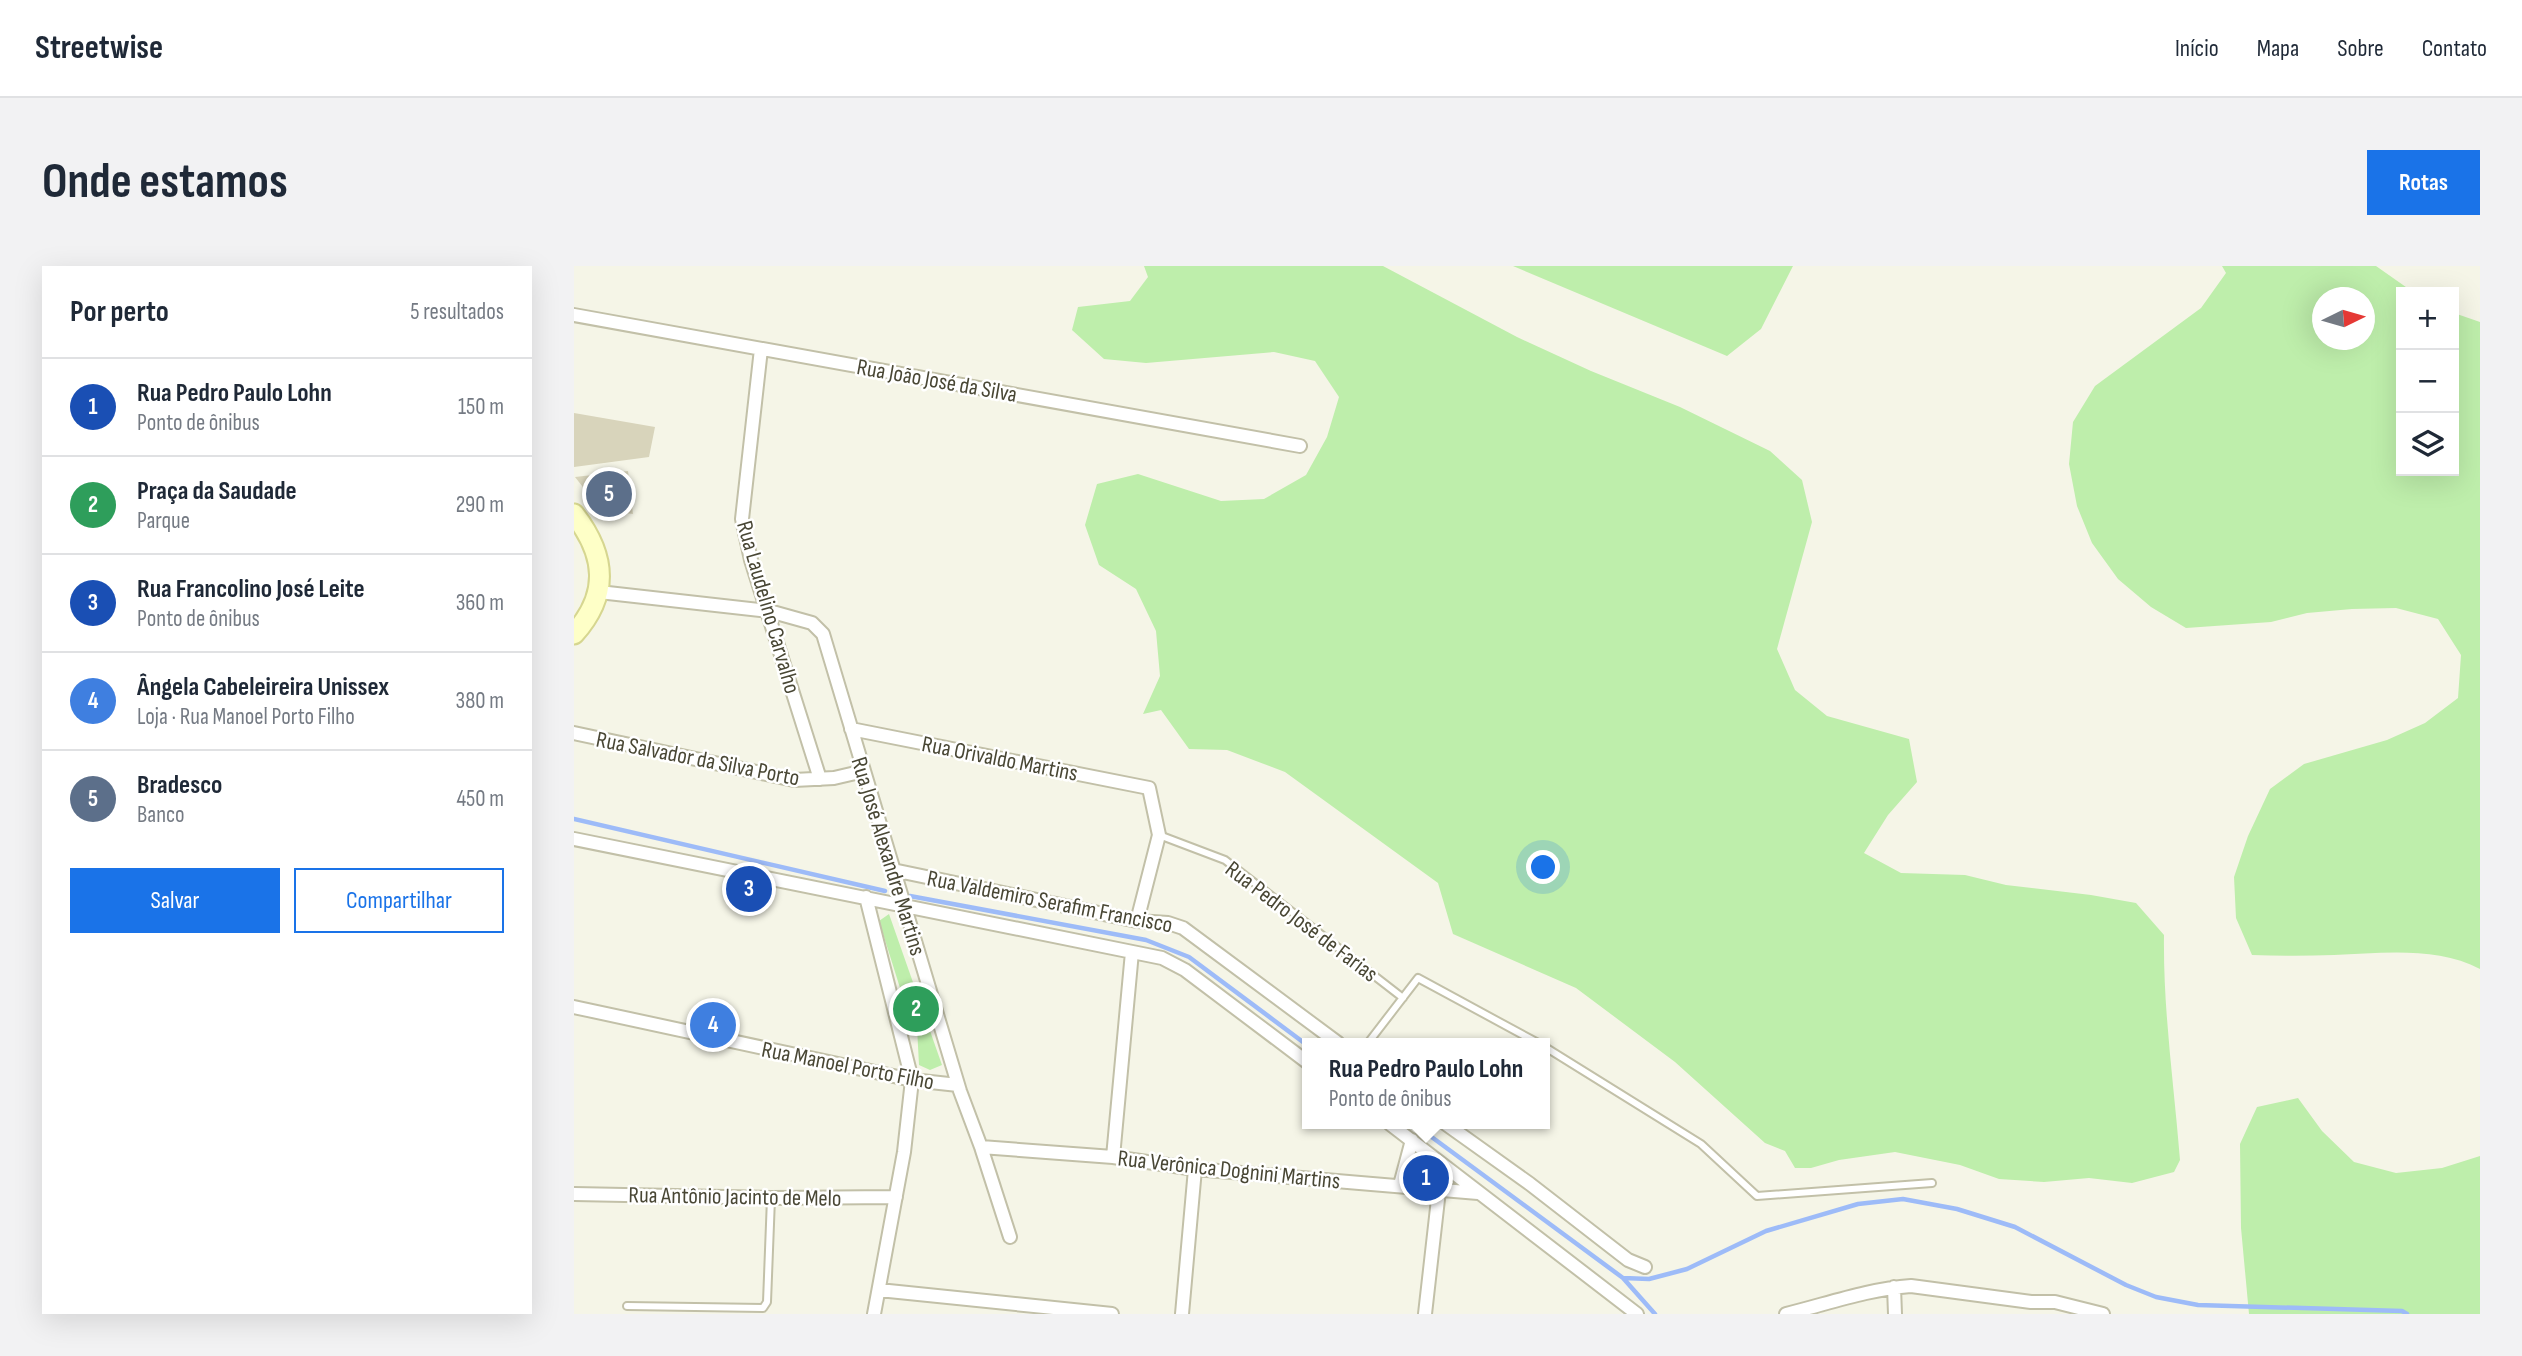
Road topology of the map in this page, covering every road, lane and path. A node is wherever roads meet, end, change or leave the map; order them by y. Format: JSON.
{"nodes":[{"id":1,"x":574,"y":315,"type":"edge"},
{"id":2,"x":761,"y":349,"type":"junction"},
{"id":3,"x":1300,"y":446,"type":"dead end"},
{"id":4,"x":574,"y":514,"type":"edge"},
{"id":5,"x":599,"y":592,"type":"junction"},
{"id":6,"x":769,"y":611,"type":"junction"},
{"id":7,"x":574,"y":634,"type":"edge"},
{"id":8,"x":851,"y":729,"type":"junction"},
{"id":9,"x":574,"y":733,"type":"edge"},
{"id":10,"x":864,"y":771,"type":"junction"},
{"id":11,"x":820,"y":779,"type":"junction"},
{"id":12,"x":1159,"y":835,"type":"junction"},
{"id":13,"x":574,"y":839,"type":"edge"},
{"id":14,"x":893,"y":870,"type":"junction"},
{"id":15,"x":866,"y":897,"type":"junction"},
{"id":16,"x":904,"y":904,"type":"junction"},
{"id":17,"x":1138,"y":921,"type":"junction"},
{"id":18,"x":1132,"y":952,"type":"junction"},
{"id":19,"x":1403,"y":998,"type":"junction"},
{"id":20,"x":574,"y":1007,"type":"edge"},
{"id":21,"x":1331,"y":1038,"type":"edge"},
{"id":22,"x":1372,"y":1038,"type":"edge"},
{"id":23,"x":1529,"y":1038,"type":"edge"},
{"id":24,"x":1550,"y":1050,"type":"edge"},
{"id":25,"x":1302,"y":1058,"type":"edge"},
{"id":26,"x":912,"y":1080,"type":"junction"},
{"id":27,"x":958,"y":1085,"type":"junction"},
{"id":28,"x":1397,"y":1129,"type":"edge"},
{"id":29,"x":1453,"y":1129,"type":"edge"},
{"id":30,"x":1412,"y":1140,"type":"junction"},
{"id":31,"x":981,"y":1147,"type":"junction"},
{"id":32,"x":1113,"y":1157,"type":"junction"},
{"id":33,"x":1442,"y":1164,"type":"junction"},
{"id":34,"x":1195,"y":1169,"type":"junction"},
{"id":35,"x":1932,"y":1184,"type":"dead end"},
{"id":36,"x":1400,"y":1185,"type":"junction"},
{"id":37,"x":1439,"y":1190,"type":"junction"},
{"id":38,"x":1478,"y":1193,"type":"junction"},
{"id":39,"x":574,"y":1194,"type":"edge"},
{"id":40,"x":896,"y":1197,"type":"junction"},
{"id":41,"x":771,"y":1198,"type":"junction"},
{"id":42,"x":1010,"y":1237,"type":"dead end"},
{"id":43,"x":1645,"y":1267,"type":"dead end"},
{"id":44,"x":1894,"y":1287,"type":"junction"},
{"id":45,"x":879,"y":1290,"type":"junction"},
{"id":46,"x":627,"y":1306,"type":"dead end"},
{"id":47,"x":1631,"y":1312,"type":"edge"},
{"id":48,"x":874,"y":1314,"type":"edge"},
{"id":49,"x":1112,"y":1314,"type":"edge"},
{"id":50,"x":1182,"y":1314,"type":"edge"},
{"id":51,"x":1425,"y":1314,"type":"edge"},
{"id":52,"x":1786,"y":1314,"type":"edge"},
{"id":53,"x":1895,"y":1314,"type":"edge"},
{"id":54,"x":2103,"y":1314,"type":"edge"}],
"edges":[{"from":1,"to":2,"type":"street","name":"Rua João José da Silva"},
{"from":2,"to":3,"type":"street","name":"Rua João José da Silva"},
{"from":2,"to":6,"type":"street","name":"Rua Laudelino Carvalho"},
{"from":4,"to":5,"type":"main road"},
{"from":5,"to":6,"type":"street"},
{"from":5,"to":7,"type":"main road"},
{"from":6,"to":8,"type":"street","name":"Rua José Alexandre Martins"},
{"from":6,"to":11,"type":"street","name":"Rua Laudelino Carvalho"},
{"from":8,"to":10,"type":"street","name":"Rua José Alexandre Martins"},
{"from":8,"to":12,"type":"street","name":"Rua Orivaldo Martins"},
{"from":9,"to":11,"type":"street","name":"Rua Salvador da Silva Porto"},
{"from":10,"to":11,"type":"street","name":"Rua Salvador da Silva Porto"},
{"from":10,"to":14,"type":"street","name":"Rua José Alexandre Martins"},
{"from":12,"to":17,"type":"street"},
{"from":12,"to":19,"type":"lane","name":"Rua Pedro José de Farias"},
{"from":13,"to":15,"type":"street"},
{"from":14,"to":16,"type":"street","name":"Rua José Alexandre Martins"},
{"from":14,"to":17,"type":"street","name":"Rua Valdemiro Serafim Francisco"},
{"from":15,"to":16,"type":"street"},
{"from":15,"to":26,"type":"street","name":"Rua José Alexandre Martins"},
{"from":16,"to":18,"type":"street"},
{"from":16,"to":27,"type":"street","name":"Rua José Alexandre Martins"},
{"from":17,"to":21,"type":"street","name":"Rua Valdemiro Serafim Francisco"},
{"from":18,"to":25,"type":"street"},
{"from":18,"to":32,"type":"street"},
{"from":19,"to":22,"type":"lane"},
{"from":19,"to":23,"type":"lane"},
{"from":20,"to":26,"type":"street","name":"Rua Manoel Porto Filho"},
{"from":24,"to":35,"type":"lane"},
{"from":26,"to":27,"type":"street","name":"Rua Manoel Porto Filho"},
{"from":26,"to":40,"type":"street","name":"Rua José Alexandre Martins"},
{"from":27,"to":31,"type":"street","name":"Rua José Alexandre Martins"},
{"from":28,"to":30,"type":"street"},
{"from":29,"to":43,"type":"street"},
{"from":30,"to":33,"type":"street"},
{"from":30,"to":36,"type":"street"},
{"from":31,"to":32,"type":"street","name":"Rua Verônica Dognini Martins"},
{"from":31,"to":42,"type":"street","name":"Rua José Alexandre Martins"},
{"from":32,"to":34,"type":"street","name":"Rua Verônica Dognini Martins"},
{"from":33,"to":37,"type":"street"},
{"from":33,"to":38,"type":"street"},
{"from":34,"to":36,"type":"street","name":"Rua Verônica Dognini Martins"},
{"from":34,"to":50,"type":"street"},
{"from":36,"to":37,"type":"street","name":"Rua Verônica Dognini Martins"},
{"from":37,"to":38,"type":"street","name":"Rua Verônica Dognini Martins"},
{"from":37,"to":51,"type":"street"},
{"from":38,"to":47,"type":"street"},
{"from":39,"to":41,"type":"street","name":"Rua Antônio Jacinto de Melo"},
{"from":40,"to":41,"type":"street","name":"Rua Antônio Jacinto de Melo"},
{"from":40,"to":45,"type":"street","name":"Rua José Alexandre Martins"},
{"from":41,"to":46,"type":"lane"},
{"from":44,"to":52,"type":"street"},
{"from":44,"to":53,"type":"street"},
{"from":44,"to":54,"type":"street"},
{"from":45,"to":48,"type":"street","name":"Rua José Alexandre Martins"},
{"from":45,"to":49,"type":"street"}]}
